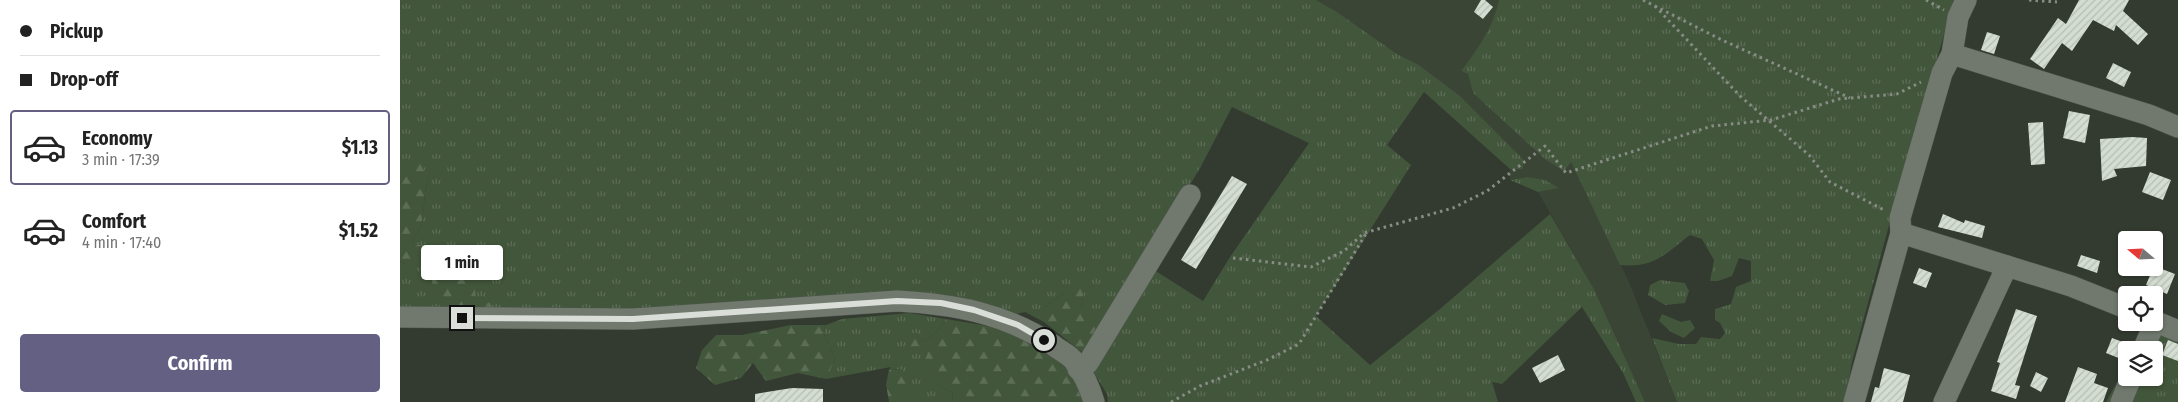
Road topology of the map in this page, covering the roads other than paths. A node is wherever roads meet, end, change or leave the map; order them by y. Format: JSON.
{"nodes":[{"id":1,"x":1966,"y":0,"type":"edge"},
{"id":2,"x":1947,"y":64,"type":"junction"},
{"id":3,"x":2178,"y":127,"type":"edge"},
{"id":4,"x":1190,"y":195,"type":"dead end"},
{"id":5,"x":1901,"y":226,"type":"junction"},
{"id":6,"x":2007,"y":266,"type":"junction"},
{"id":7,"x":2118,"y":305,"type":"edge"},
{"id":8,"x":400,"y":317,"type":"edge"},
{"id":9,"x":2163,"y":325,"type":"edge"},
{"id":10,"x":2178,"y":331,"type":"edge"},
{"id":11,"x":1078,"y":369,"type":"junction"},
{"id":12,"x":2128,"y":386,"type":"edge"},
{"id":13,"x":1094,"y":402,"type":"edge"},
{"id":14,"x":1854,"y":402,"type":"edge"},
{"id":15,"x":1944,"y":402,"type":"edge"},
{"id":16,"x":2121,"y":402,"type":"edge"}],
"edges":[{"from":1,"to":2,"type":"street"},
{"from":2,"to":3,"type":"street"},
{"from":2,"to":5,"type":"street"},
{"from":4,"to":11,"type":"street"},
{"from":5,"to":6,"type":"street"},
{"from":5,"to":14,"type":"street"},
{"from":6,"to":7,"type":"street"},
{"from":6,"to":15,"type":"street"},
{"from":8,"to":11,"type":"street"},
{"from":9,"to":10,"type":"street"},
{"from":11,"to":13,"type":"street"},
{"from":12,"to":16,"type":"street"}]}
